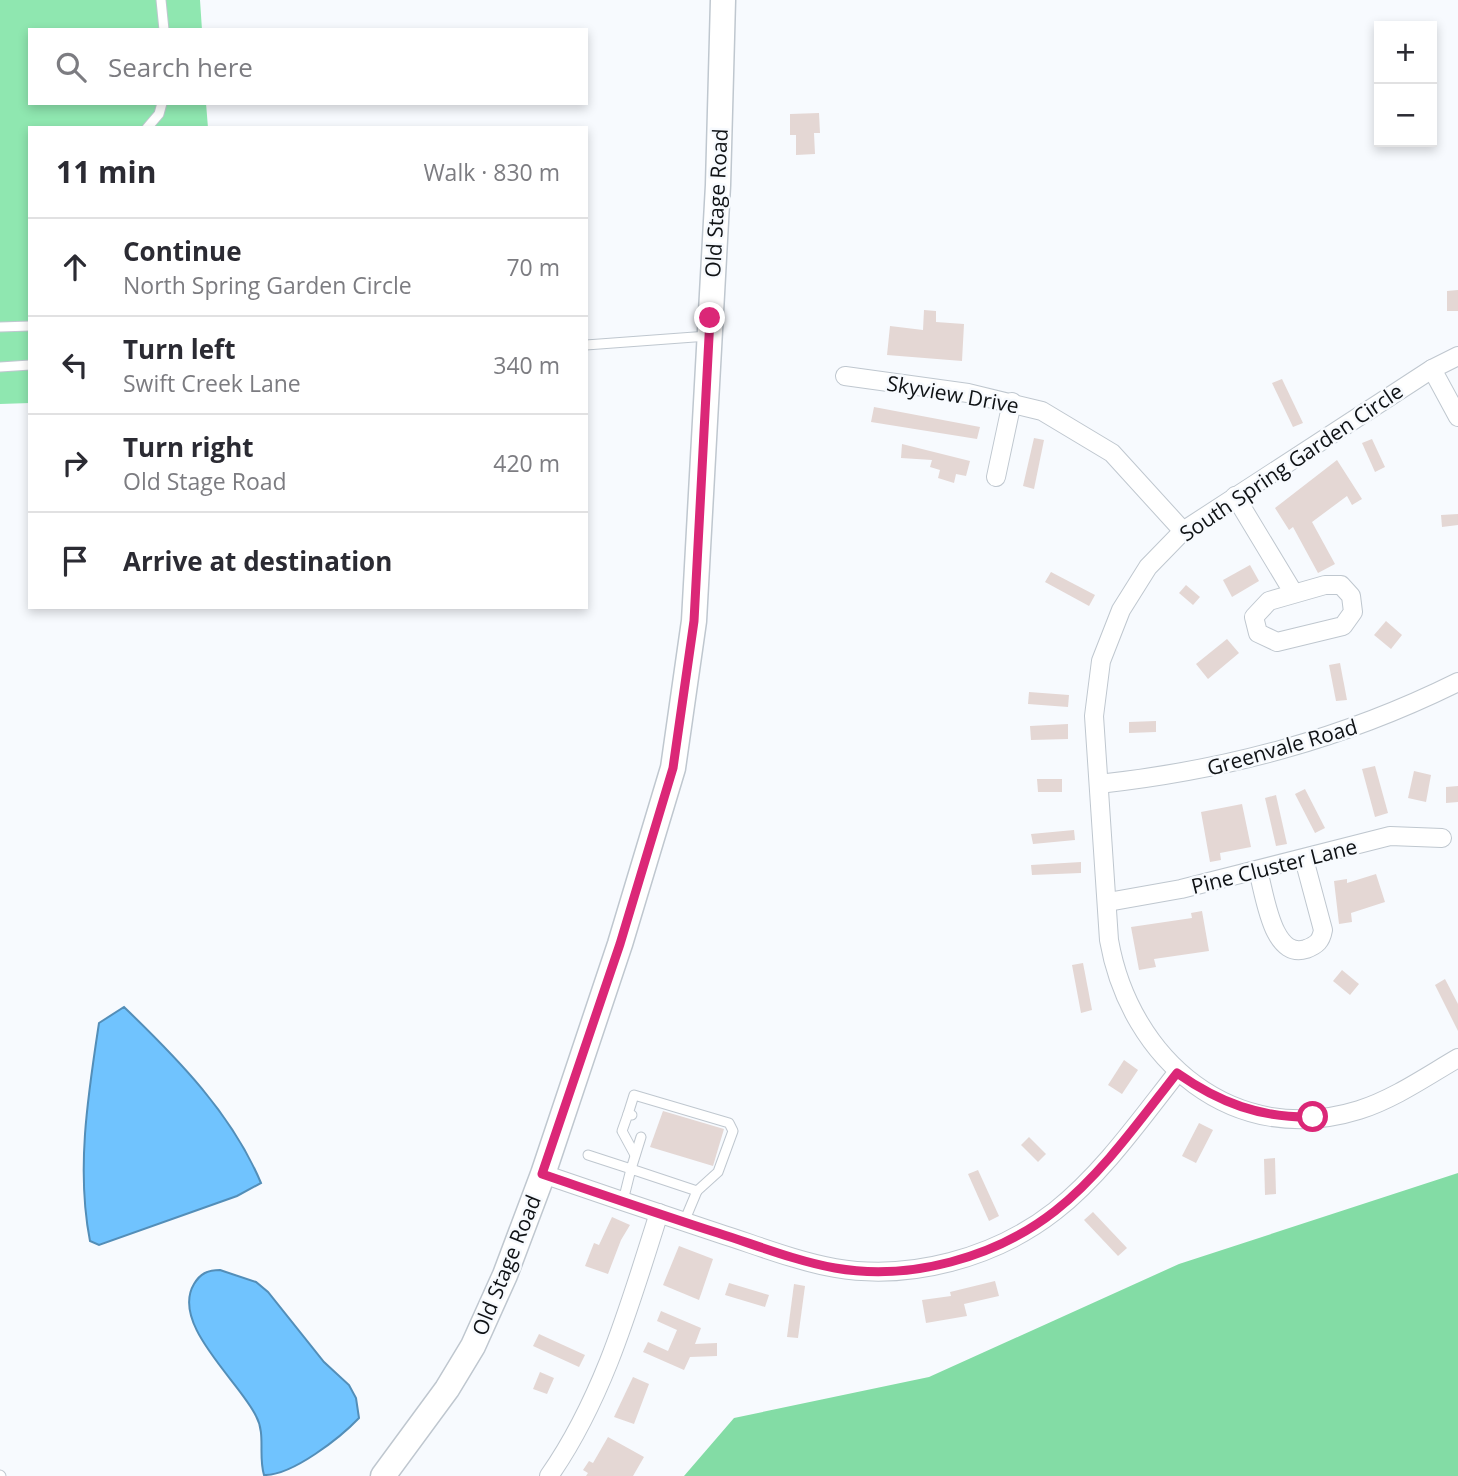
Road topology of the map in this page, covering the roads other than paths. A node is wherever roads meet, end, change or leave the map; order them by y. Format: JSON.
{"nodes":[{"id":1,"x":161,"y":0,"type":"edge"},
{"id":2,"x":723,"y":0,"type":"edge"},
{"id":3,"x":164,"y":28,"type":"edge"},
{"id":4,"x":161,"y":105,"type":"edge"},
{"id":5,"x":149,"y":126,"type":"edge"},
{"id":6,"x":28,"y":326,"type":"edge"},
{"id":7,"x":0,"y":327,"type":"edge"},
{"id":8,"x":709,"y":336,"type":"junction"},
{"id":9,"x":588,"y":345,"type":"edge"},
{"id":10,"x":1458,"y":356,"type":"edge"},
{"id":11,"x":28,"y":365,"type":"edge"},
{"id":12,"x":0,"y":368,"type":"edge"},
{"id":13,"x":1432,"y":369,"type":"junction"},
{"id":14,"x":845,"y":376,"type":"dead end"},
{"id":15,"x":1012,"y":402,"type":"junction"},
{"id":16,"x":1458,"y":417,"type":"edge"},
{"id":17,"x":996,"y":477,"type":"dead end"},
{"id":18,"x":1236,"y":496,"type":"junction"},
{"id":19,"x":1183,"y":530,"type":"junction"},
{"id":20,"x":1293,"y":592,"type":"junction"},
{"id":21,"x":1458,"y":682,"type":"edge"},
{"id":22,"x":1099,"y":785,"type":"junction"},
{"id":23,"x":1441,"y":838,"type":"dead end"},
{"id":24,"x":1304,"y":859,"type":"junction"},
{"id":25,"x":1258,"y":871,"type":"junction"},
{"id":26,"x":1108,"y":902,"type":"junction"},
{"id":27,"x":1458,"y":1058,"type":"edge"},
{"id":28,"x":1177,"y":1073,"type":"junction"},
{"id":29,"x":641,"y":1138,"type":"dead end"},
{"id":30,"x":589,"y":1155,"type":"dead end"},
{"id":31,"x":635,"y":1155,"type":"junction"},
{"id":32,"x":631,"y":1169,"type":"junction"},
{"id":33,"x":542,"y":1174,"type":"junction"},
{"id":34,"x":697,"y":1191,"type":"junction"},
{"id":35,"x":623,"y":1201,"type":"junction"},
{"id":36,"x":659,"y":1213,"type":"junction"},
{"id":37,"x":684,"y":1222,"type":"junction"},
{"id":38,"x":383,"y":1476,"type":"edge"},
{"id":39,"x":549,"y":1476,"type":"edge"}],
"edges":[{"from":1,"to":3,"type":"lane"},
{"from":2,"to":8,"type":"main road","name":"Old Stage Road"},
{"from":4,"to":5,"type":"lane"},
{"from":6,"to":7,"type":"lane"},
{"from":8,"to":9,"type":"lane"},
{"from":8,"to":33,"type":"main road","name":"Old Stage Road"},
{"from":10,"to":13,"type":"street","name":"South Spring Garden Circle"},
{"from":11,"to":12,"type":"lane"},
{"from":13,"to":16,"type":"street"},
{"from":13,"to":18,"type":"street","name":"South Spring Garden Circle"},
{"from":14,"to":15,"type":"street","name":"Skyview Drive"},
{"from":15,"to":17,"type":"street"},
{"from":15,"to":19,"type":"street","name":"Skyview Drive"},
{"from":18,"to":19,"type":"street","name":"South Spring Garden Circle"},
{"from":18,"to":20,"type":"street"},
{"from":19,"to":22,"type":"street","name":"South Spring Garden Circle"},
{"from":20,"to":20,"type":"street"},
{"from":21,"to":22,"type":"street","name":"Greenvale Road"},
{"from":22,"to":26,"type":"street","name":"South Spring Garden Circle"},
{"from":23,"to":24,"type":"street","name":"Pine Cluster Lane"},
{"from":24,"to":25,"type":"street","name":"Pine Cluster Lane"},
{"from":24,"to":25,"type":"street"},
{"from":25,"to":26,"type":"street","name":"Pine Cluster Lane"},
{"from":26,"to":28,"type":"street","name":"South Spring Garden Circle"},
{"from":27,"to":28,"type":"street","name":"South Spring Garden Circle"},
{"from":28,"to":37,"type":"street"},
{"from":29,"to":31,"type":"lane"},
{"from":30,"to":32,"type":"lane"},
{"from":31,"to":32,"type":"lane"},
{"from":31,"to":34,"type":"lane"},
{"from":32,"to":34,"type":"lane"},
{"from":32,"to":35,"type":"lane"},
{"from":33,"to":35,"type":"street"},
{"from":33,"to":38,"type":"main road","name":"Old Stage Road"},
{"from":34,"to":37,"type":"lane"},
{"from":35,"to":36,"type":"street"},
{"from":36,"to":37,"type":"street"},
{"from":36,"to":39,"type":"street"}]}
